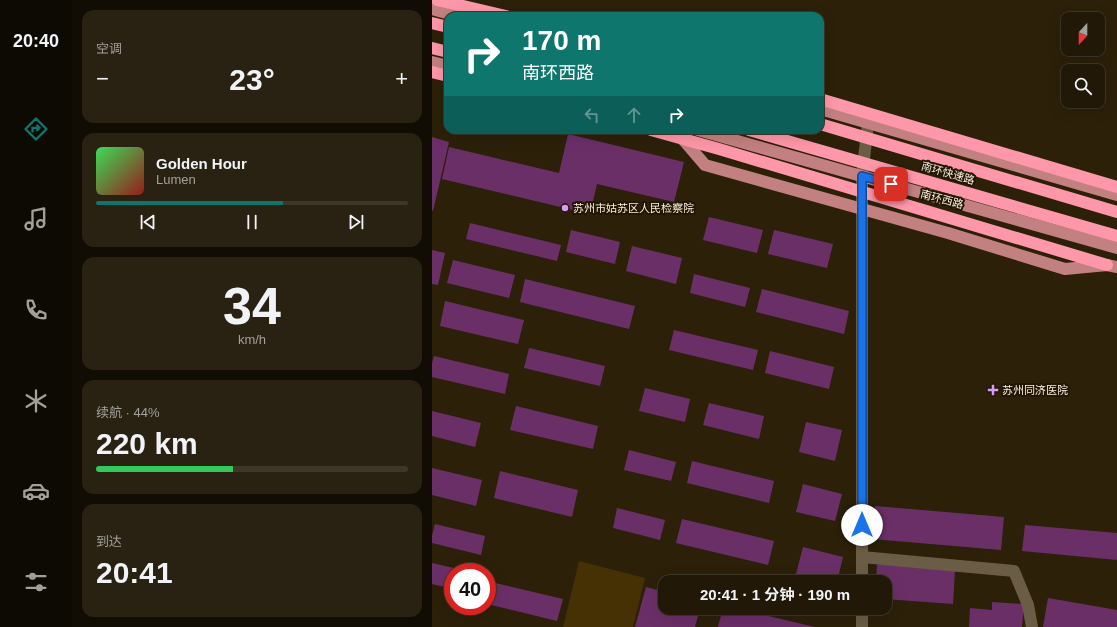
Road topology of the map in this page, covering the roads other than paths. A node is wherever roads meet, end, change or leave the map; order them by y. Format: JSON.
{"nodes":[{"id":1,"x":437,"y":0,"type":"edge"},
{"id":2,"x":432,"y":10,"type":"edge"},
{"id":3,"x":489,"y":12,"type":"edge"},
{"id":4,"x":444,"y":13,"type":"edge"},
{"id":5,"x":432,"y":23,"type":"edge"},
{"id":6,"x":444,"y":26,"type":"edge"},
{"id":7,"x":432,"y":48,"type":"edge"},
{"id":8,"x":444,"y":51,"type":"edge"},
{"id":9,"x":432,"y":62,"type":"edge"},
{"id":10,"x":444,"y":65,"type":"edge"},
{"id":11,"x":432,"y":72,"type":"edge"},
{"id":12,"x":444,"y":75,"type":"edge"},
{"id":13,"x":824,"y":100,"type":"edge"},
{"id":14,"x":824,"y":110,"type":"edge"},
{"id":15,"x":868,"y":122,"type":"junction"},
{"id":16,"x":824,"y":125,"type":"edge"},
{"id":17,"x":665,"y":134,"type":"edge"},
{"id":18,"x":678,"y":134,"type":"edge"},
{"id":19,"x":712,"y":134,"type":"edge"},
{"id":20,"x":763,"y":134,"type":"edge"},
{"id":21,"x":862,"y":176,"type":"junction"},
{"id":22,"x":1117,"y":187,"type":"edge"},
{"id":23,"x":1117,"y":195,"type":"edge"},
{"id":24,"x":862,"y":209,"type":"junction"},
{"id":25,"x":1117,"y":212,"type":"edge"},
{"id":26,"x":1117,"y":236,"type":"edge"},
{"id":27,"x":1117,"y":248,"type":"edge"},
{"id":28,"x":1112,"y":266,"type":"edge"},
{"id":29,"x":862,"y":557,"type":"junction"},
{"id":30,"x":862,"y":575,"type":"edge"},
{"id":31,"x":862,"y":615,"type":"edge"},
{"id":32,"x":862,"y":627,"type":"edge"},
{"id":33,"x":1032,"y":627,"type":"edge"}],
"edges":[{"from":1,"to":3,"type":"highway"},
{"from":2,"to":4,"type":"main road"},
{"from":5,"to":6,"type":"highway"},
{"from":7,"to":8,"type":"highway"},
{"from":9,"to":10,"type":"main road"},
{"from":11,"to":12,"type":"highway"},
{"from":13,"to":22,"type":"highway"},
{"from":14,"to":15,"type":"main road"},
{"from":15,"to":21,"type":"street"},
{"from":15,"to":23,"type":"main road"},
{"from":16,"to":25,"type":"highway","name":"南环快速路"},
{"from":17,"to":28,"type":"highway"},
{"from":18,"to":24,"type":"main road"},
{"from":19,"to":21,"type":"main road","name":"南环西路"},
{"from":20,"to":26,"type":"highway","name":"南环快速路"},
{"from":21,"to":24,"type":"street"},
{"from":21,"to":27,"type":"main road","name":"南环西路"},
{"from":24,"to":28,"type":"main road"},
{"from":24,"to":29,"type":"street"},
{"from":29,"to":30,"type":"street"},
{"from":29,"to":33,"type":"street"},
{"from":31,"to":32,"type":"street"}]}
